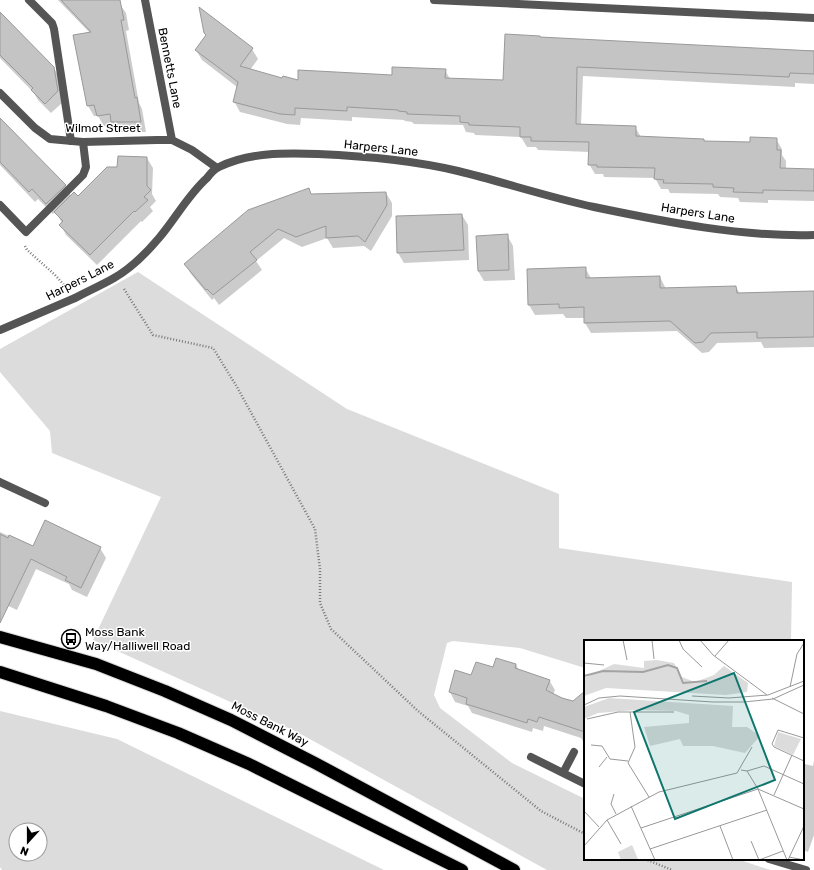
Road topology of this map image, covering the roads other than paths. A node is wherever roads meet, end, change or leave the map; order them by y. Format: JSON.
{"nodes":[{"id":1,"x":30,"y":0,"type":"edge"},
{"id":2,"x":145,"y":0,"type":"edge"},
{"id":3,"x":434,"y":0,"type":"edge"},
{"id":4,"x":814,"y":18,"type":"edge"},
{"id":5,"x":0,"y":92,"type":"edge"},
{"id":6,"x":172,"y":140,"type":"junction"},
{"id":7,"x":70,"y":141,"type":"junction"},
{"id":8,"x":83,"y":142,"type":"junction"},
{"id":9,"x":217,"y":168,"type":"junction"},
{"id":10,"x":0,"y":205,"type":"edge"},
{"id":11,"x":814,"y":235,"type":"edge"},
{"id":12,"x":0,"y":330,"type":"edge"},
{"id":13,"x":0,"y":482,"type":"edge"},
{"id":14,"x":45,"y":503,"type":"dead end"},
{"id":15,"x":0,"y":637,"type":"edge"},
{"id":16,"x":0,"y":672,"type":"edge"},
{"id":17,"x":574,"y":752,"type":"dead end"},
{"id":18,"x":531,"y":757,"type":"dead end"},
{"id":19,"x":563,"y":773,"type":"junction"},
{"id":20,"x":584,"y":784,"type":"edge"},
{"id":21,"x":772,"y":860,"type":"edge"},
{"id":22,"x":462,"y":870,"type":"edge"},
{"id":23,"x":514,"y":870,"type":"edge"},
{"id":24,"x":806,"y":870,"type":"edge"}],
"edges":[{"from":1,"to":7,"type":"street"},
{"from":2,"to":6,"type":"street","name":"Bennetts Lane"},
{"from":3,"to":4,"type":"street"},
{"from":5,"to":7,"type":"street","name":"Wilmot Street"},
{"from":6,"to":8,"type":"street","name":"Wilmot Street"},
{"from":6,"to":9,"type":"street","name":"Wilmot Street"},
{"from":7,"to":8,"type":"street","name":"Wilmot Street"},
{"from":8,"to":10,"type":"street"},
{"from":9,"to":11,"type":"street","name":"Harpers Lane"},
{"from":9,"to":12,"type":"street","name":"Harpers Lane"},
{"from":13,"to":14,"type":"street"},
{"from":15,"to":23,"type":"highway","name":"Moss Bank Way"},
{"from":16,"to":22,"type":"highway"},
{"from":17,"to":19,"type":"street"},
{"from":18,"to":19,"type":"street"},
{"from":19,"to":20,"type":"street"},
{"from":21,"to":24,"type":"street"}]}
